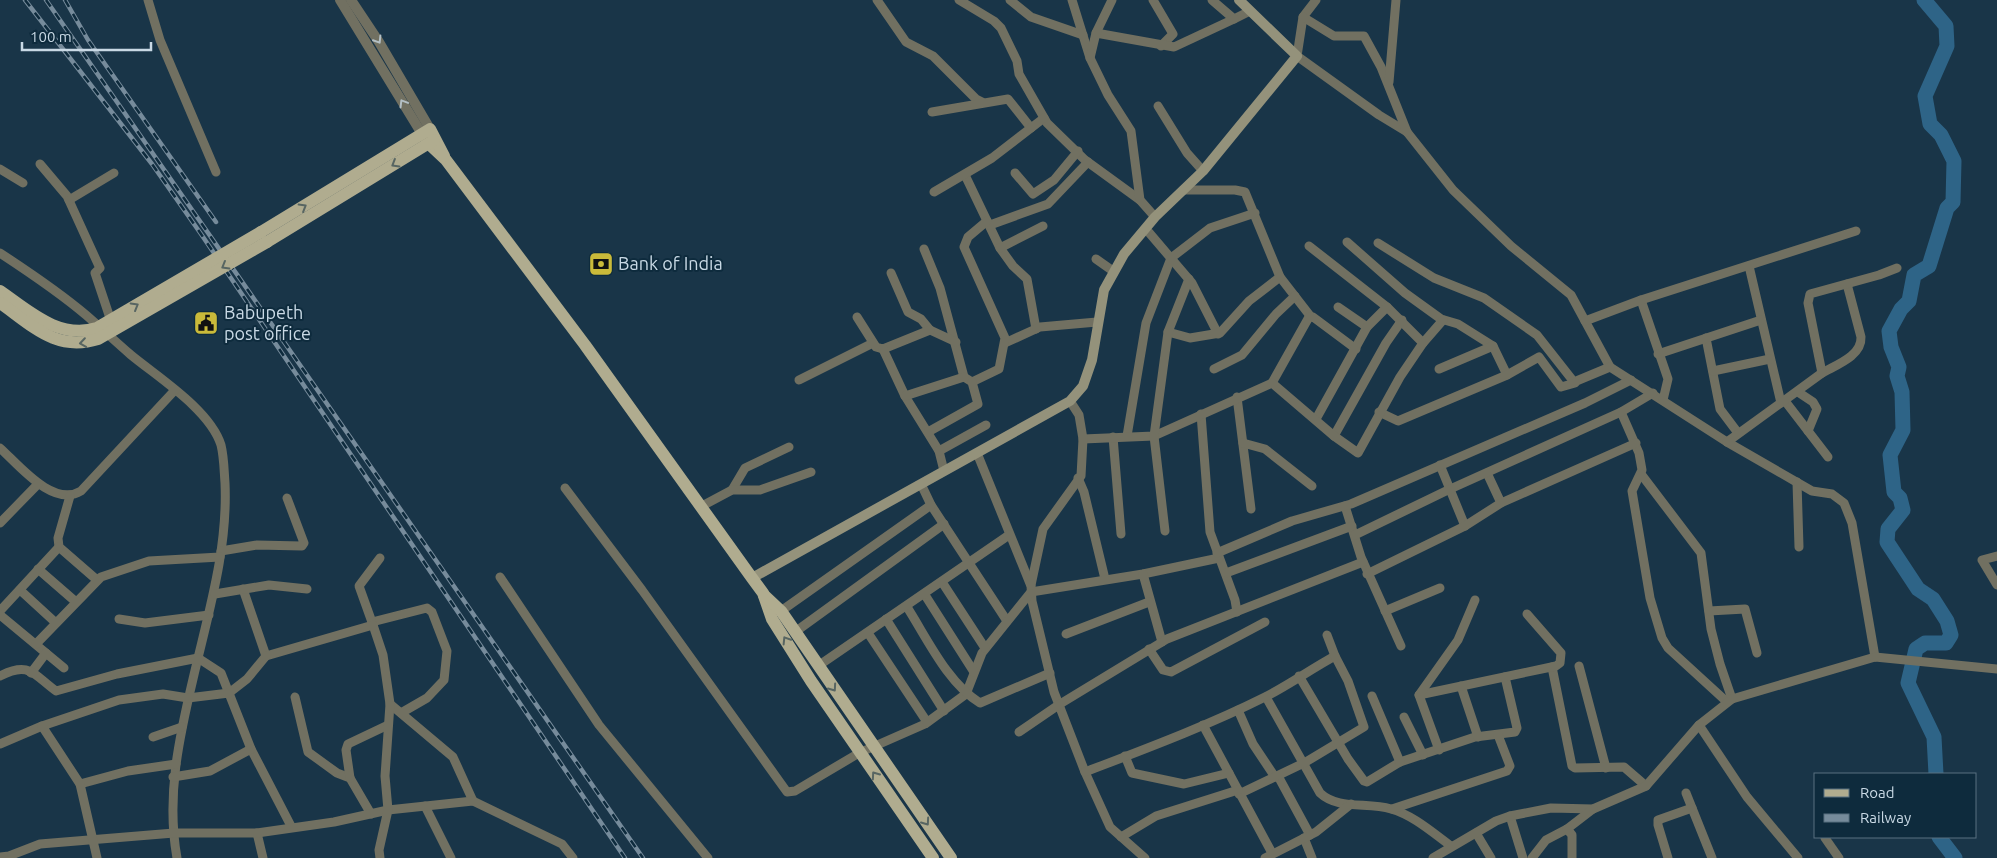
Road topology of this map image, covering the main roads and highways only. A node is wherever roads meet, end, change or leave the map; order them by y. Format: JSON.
{"nodes":[{"id":1,"x":1240,"y":0,"type":"edge"},
{"id":2,"x":264,"y":237,"type":"junction"},
{"id":3,"x":0,"y":290,"type":"edge"},
{"id":4,"x":0,"y":303,"type":"edge"},
{"id":5,"x":752,"y":578,"type":"junction"},
{"id":6,"x":763,"y":593,"type":"junction"},
{"id":7,"x":933,"y":858,"type":"edge"},
{"id":8,"x":951,"y":858,"type":"edge"}],
"edges":[{"from":1,"to":5,"type":"main road"},
{"from":3,"to":2,"type":"main road","one_way":true,"bridge":true},
{"from":2,"to":4,"type":"main road","one_way":true,"bridge":true},
{"from":2,"to":5,"type":"main road"},
{"from":5,"to":6,"type":"main road"},
{"from":7,"to":6,"type":"main road","one_way":true},
{"from":6,"to":8,"type":"main road","one_way":true}]}
